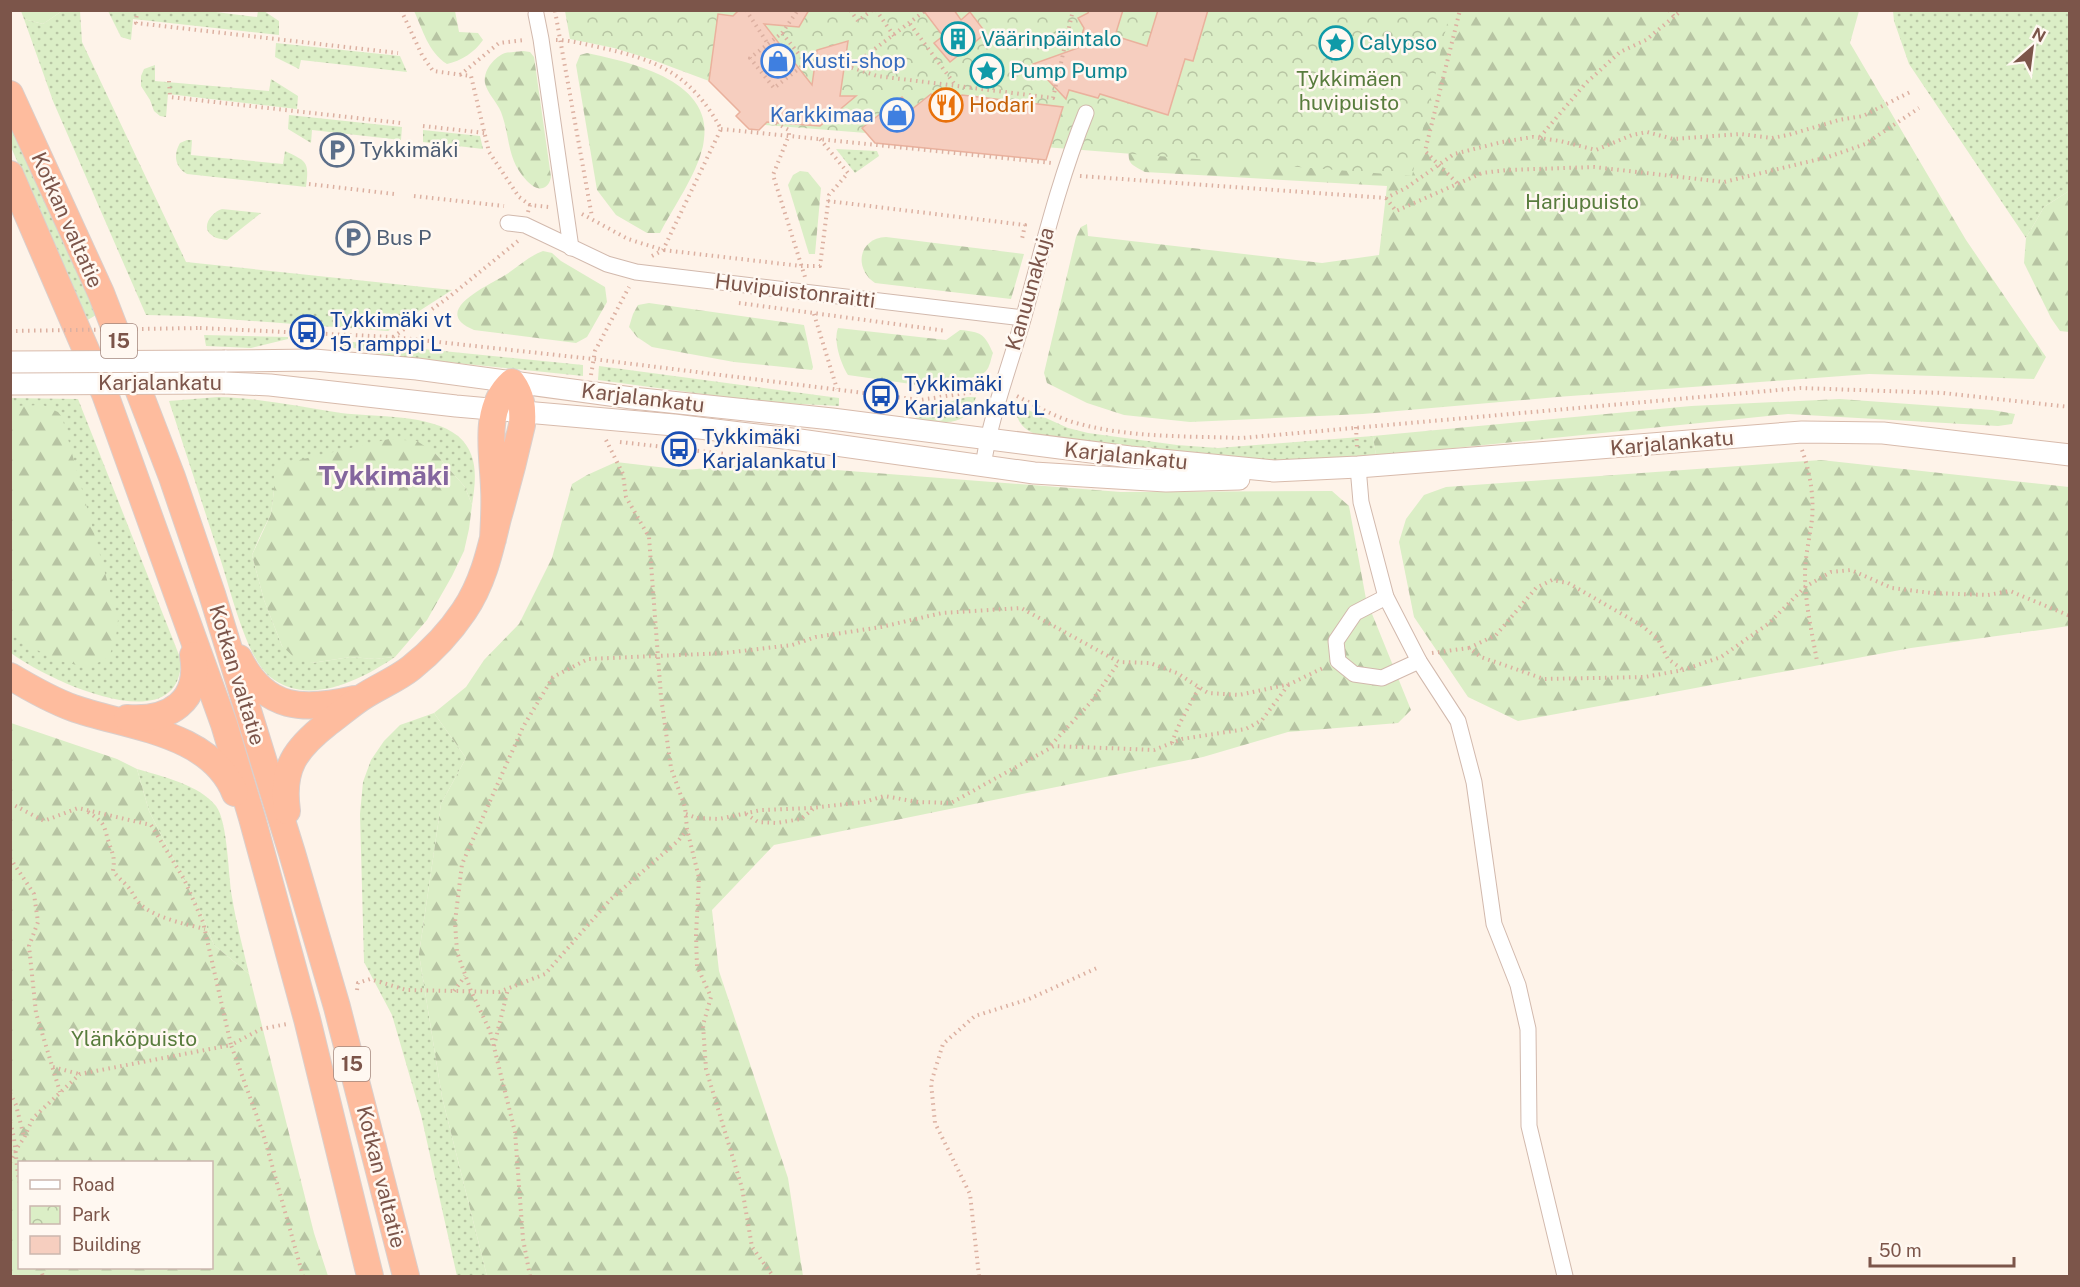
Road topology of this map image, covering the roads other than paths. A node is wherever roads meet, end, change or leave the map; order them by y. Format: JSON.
{"nodes":[{"id":1,"x":536,"y":14,"type":"dead end"},
{"id":2,"x":10,"y":94,"type":"edge"},
{"id":3,"x":1086,"y":113,"type":"dead end"},
{"id":4,"x":10,"y":174,"type":"edge"},
{"id":5,"x":508,"y":223,"type":"dead end"},
{"id":6,"x":572,"y":248,"type":"junction"},
{"id":7,"x":1023,"y":318,"type":"junction"},
{"id":8,"x":10,"y":362,"type":"edge"},
{"id":9,"x":512,"y":382,"type":"junction"},
{"id":10,"x":10,"y":384,"type":"edge"},
{"id":11,"x":494,"y":409,"type":"junction"},
{"id":12,"x":523,"y":411,"type":"junction"},
{"id":13,"x":987,"y":439,"type":"junction"},
{"id":14,"x":2070,"y":454,"type":"edge"},
{"id":15,"x":983,"y":466,"type":"junction"},
{"id":16,"x":1358,"y":467,"type":"junction"},
{"id":17,"x":1275,"y":471,"type":"junction"},
{"id":18,"x":493,"y":539,"type":"junction"},
{"id":19,"x":212,"y":594,"type":"junction"},
{"id":20,"x":1386,"y":597,"type":"junction"},
{"id":21,"x":186,"y":619,"type":"junction"},
{"id":22,"x":1419,"y":661,"type":"junction"},
{"id":23,"x":10,"y":676,"type":"edge"},
{"id":24,"x":361,"y":698,"type":"junction"},
{"id":25,"x":103,"y":717,"type":"junction"},
{"id":26,"x":292,"y":853,"type":"junction"},
{"id":27,"x":271,"y":886,"type":"junction"},
{"id":28,"x":370,"y":1276,"type":"edge"},
{"id":29,"x":406,"y":1276,"type":"edge"},
{"id":30,"x":1565,"y":1276,"type":"edge"}],
"edges":[{"from":1,"to":6,"type":"street"},
{"from":2,"to":19,"type":"highway","name":"Kotkan valtatie","number":"15"},
{"from":3,"to":7,"type":"street","name":"Kanuunakuja"},
{"from":4,"to":21,"type":"highway","name":"Kotkan valtatie","number":"15"},
{"from":5,"to":6,"type":"street","name":"Huvipuistonraitti"},
{"from":6,"to":7,"type":"street","name":"Huvipuistonraitti"},
{"from":7,"to":13,"type":"street","name":"Kanuunakuja"},
{"from":8,"to":9,"type":"main road","name":"Karjalankatu","bridge":true},
{"from":9,"to":11,"type":"highway"},
{"from":9,"to":12,"type":"highway"},
{"from":9,"to":13,"type":"main road","name":"Karjalankatu"},
{"from":10,"to":11,"type":"main road","name":"Karjalankatu","bridge":true},
{"from":11,"to":12,"type":"main road","name":"Karjalankatu"},
{"from":11,"to":18,"type":"highway"},
{"from":12,"to":15,"type":"main road","name":"Karjalankatu"},
{"from":12,"to":18,"type":"highway"},
{"from":13,"to":15,"type":"street","name":"Kanuunakuja"},
{"from":13,"to":17,"type":"main road","name":"Karjalankatu"},
{"from":14,"to":16,"type":"main road","name":"Karjalankatu"},
{"from":15,"to":17,"type":"main road","name":"Karjalankatu"},
{"from":16,"to":17,"type":"main road","name":"Karjalankatu"},
{"from":16,"to":20,"type":"street"},
{"from":18,"to":24,"type":"highway"},
{"from":19,"to":24,"type":"highway"},
{"from":19,"to":26,"type":"highway","name":"Kotkan valtatie","number":"15"},
{"from":20,"to":22,"type":"street"},
{"from":20,"to":22,"type":"street"},
{"from":21,"to":25,"type":"highway"},
{"from":21,"to":27,"type":"highway","name":"Kotkan valtatie","number":"15"},
{"from":22,"to":30,"type":"street"},
{"from":23,"to":25,"type":"highway"},
{"from":24,"to":26,"type":"highway"},
{"from":25,"to":27,"type":"highway"},
{"from":26,"to":29,"type":"highway","name":"Kotkan valtatie","number":"15"},
{"from":27,"to":28,"type":"highway","name":"Kotkan valtatie","number":"15"}]}
